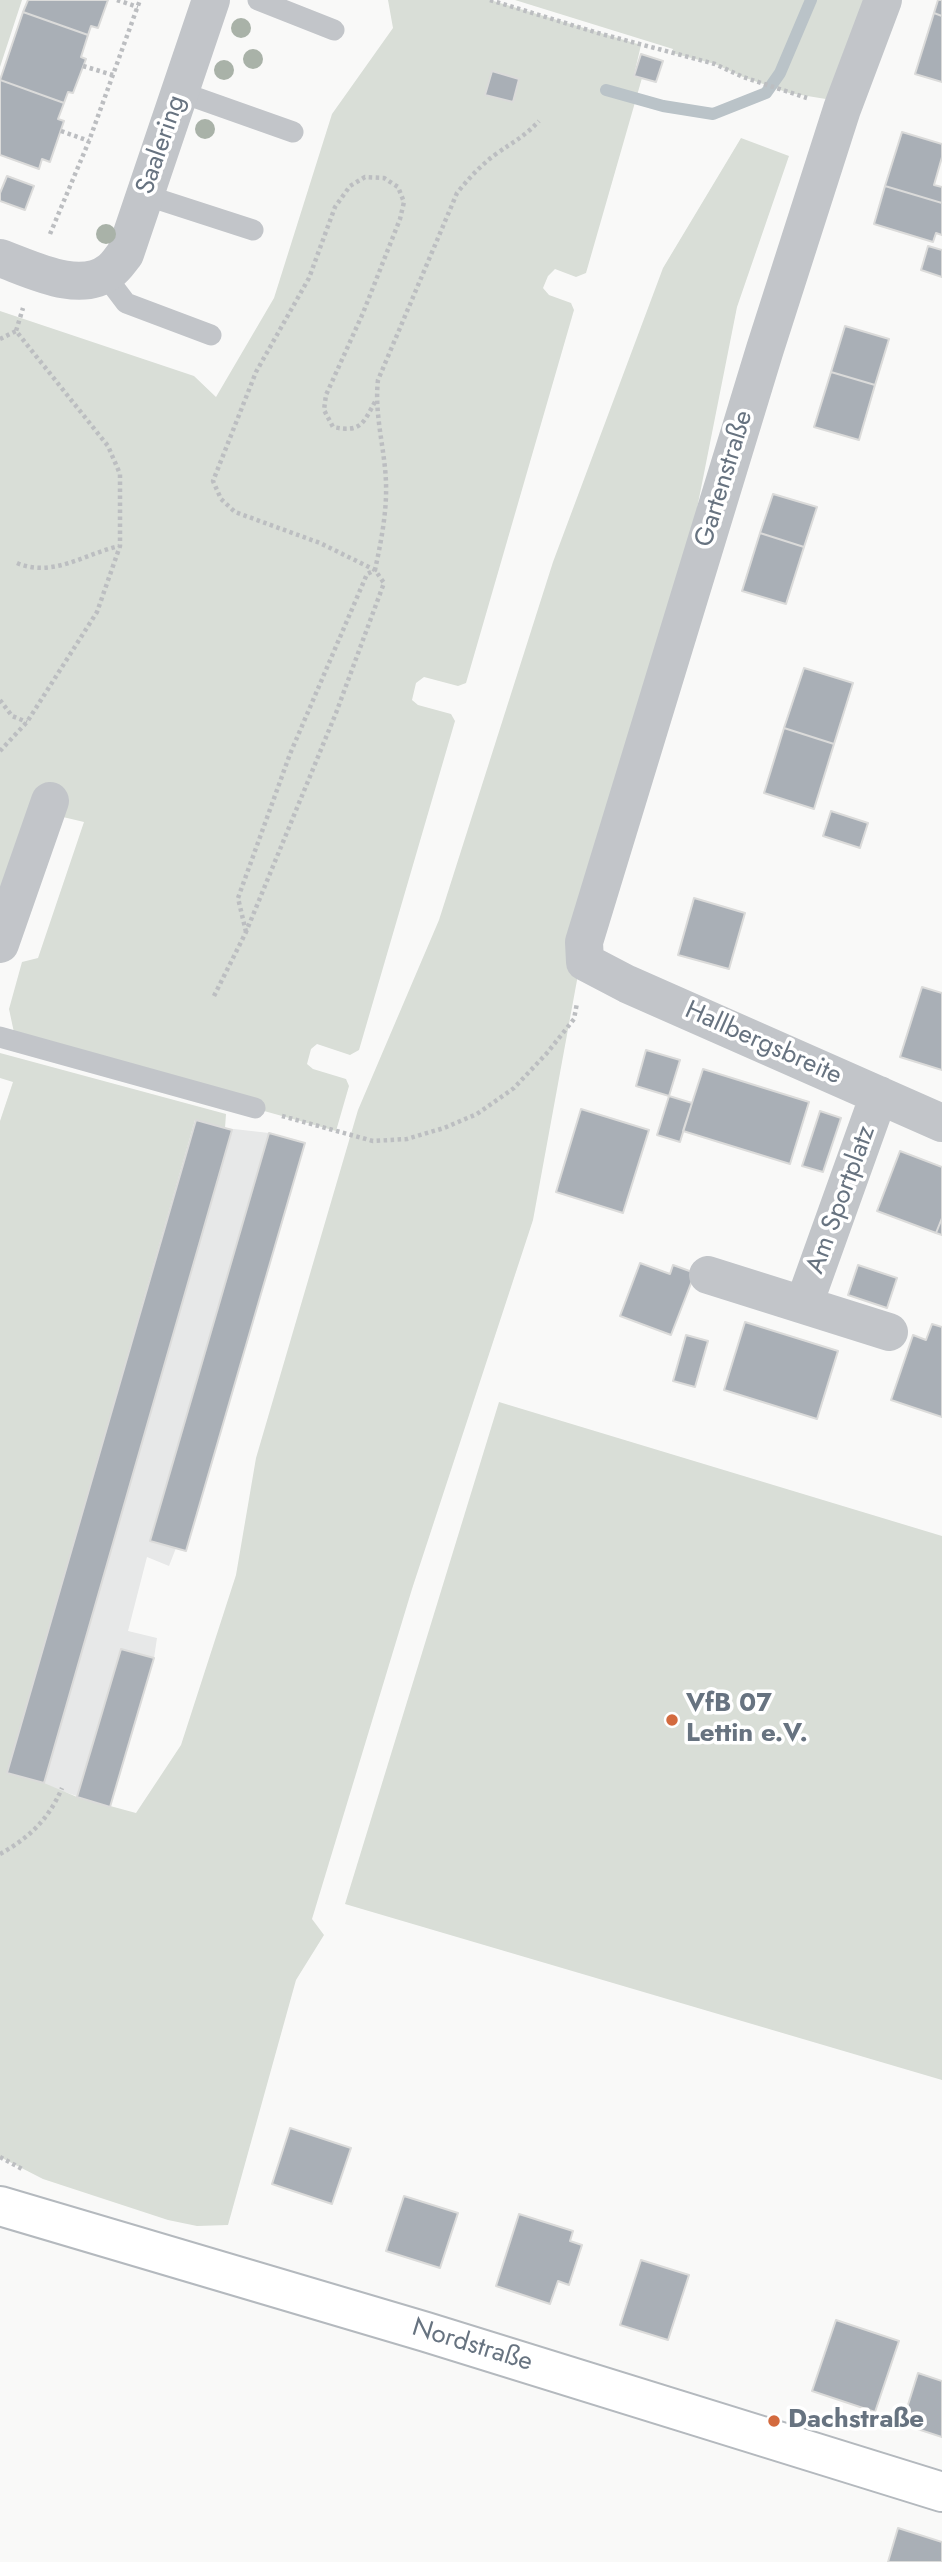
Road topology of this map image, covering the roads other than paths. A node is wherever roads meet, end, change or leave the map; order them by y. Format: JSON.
{"nodes":[{"id":1,"x":211,"y":0,"type":"edge"},
{"id":2,"x":258,"y":0,"type":"edge"},
{"id":3,"x":883,"y":0,"type":"edge"},
{"id":4,"x":334,"y":30,"type":"dead end"},
{"id":5,"x":180,"y":92,"type":"junction"},
{"id":6,"x":293,"y":132,"type":"dead end"},
{"id":7,"x":145,"y":195,"type":"junction"},
{"id":8,"x":253,"y":230,"type":"dead end"},
{"id":9,"x":18,"y":264,"type":"edge"},
{"id":10,"x":100,"y":276,"type":"junction"},
{"id":11,"x":211,"y":335,"type":"dead end"},
{"id":12,"x":50,"y":801,"type":"dead end"},
{"id":13,"x":0,"y":944,"type":"edge"},
{"id":14,"x":585,"y":962,"type":"joint"},
{"id":15,"x":0,"y":1037,"type":"edge"},
{"id":16,"x":879,"y":1095,"type":"junction"},
{"id":17,"x":255,"y":1108,"type":"road end"},
{"id":18,"x":942,"y":1123,"type":"edge"},
{"id":19,"x":708,"y":1275,"type":"dead end"},
{"id":20,"x":804,"y":1304,"type":"junction"},
{"id":21,"x":889,"y":1332,"type":"dead end"},
{"id":22,"x":0,"y":2206,"type":"edge"},
{"id":23,"x":942,"y":2492,"type":"edge"}],
"edges":[{"from":1,"to":5,"type":"street","name":"Saalering"},
{"from":2,"to":4,"type":"lane"},
{"from":3,"to":14,"type":"street","name":"Gartenstraße"},
{"from":5,"to":6,"type":"lane"},
{"from":5,"to":7,"type":"street","name":"Saalering"},
{"from":7,"to":8,"type":"lane"},
{"from":7,"to":10,"type":"street","name":"Saalering"},
{"from":9,"to":10,"type":"street"},
{"from":10,"to":11,"type":"lane"},
{"from":12,"to":13,"type":"street"},
{"from":14,"to":16,"type":"street","name":"Hallbergsbreite"},
{"from":15,"to":17,"type":"lane"},
{"from":16,"to":18,"type":"street","name":"Hallbergsbreite"},
{"from":16,"to":20,"type":"street","name":"Am Sportplatz"},
{"from":19,"to":20,"type":"street","name":"Am Sportplatz"},
{"from":20,"to":21,"type":"street","name":"Am Sportplatz"},
{"from":22,"to":23,"type":"street","name":"Nordstraße"}]}
